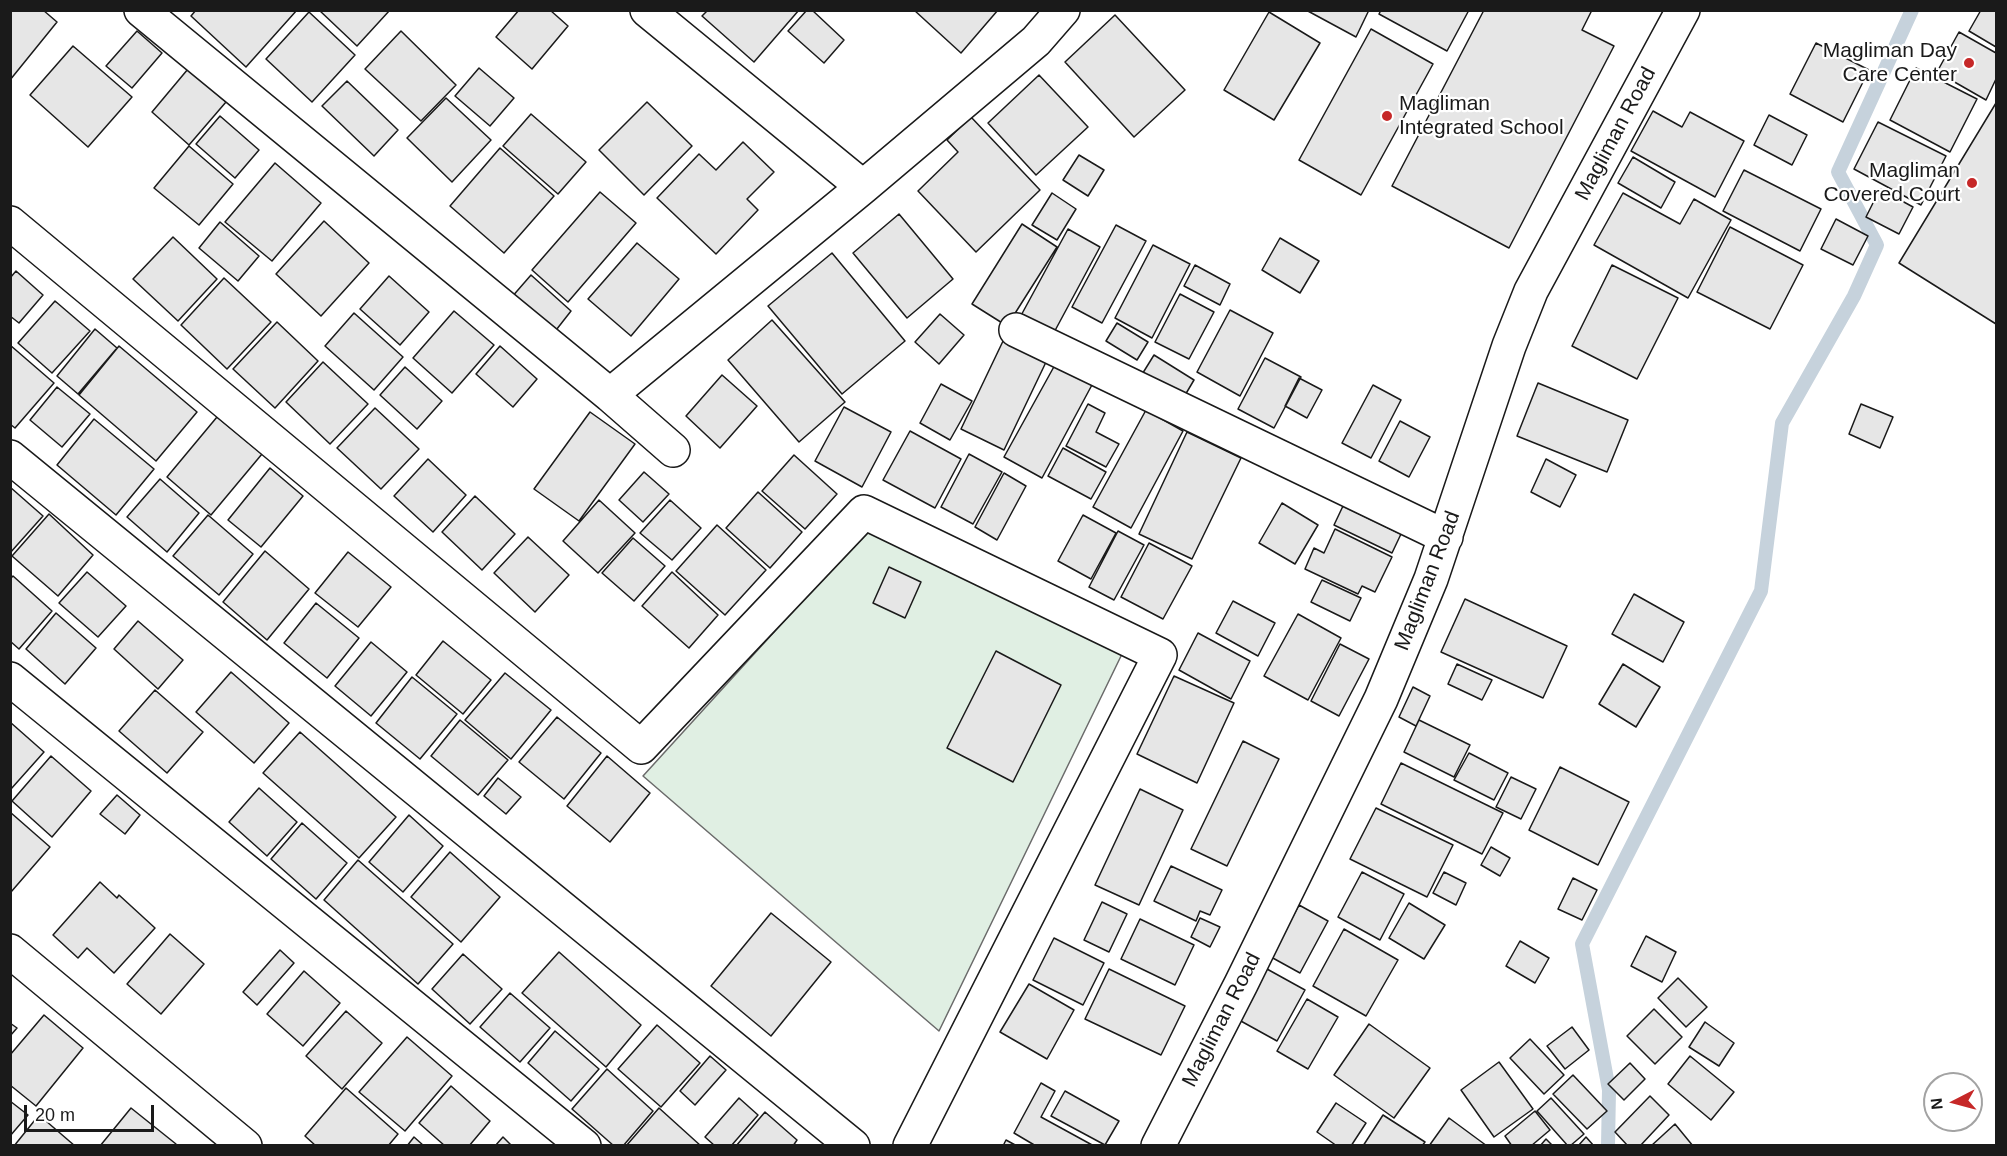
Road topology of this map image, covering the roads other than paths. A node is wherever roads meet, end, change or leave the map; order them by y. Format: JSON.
{"nodes":[{"id":1,"x":141,"y":10,"type":"edge"},
{"id":2,"x":647,"y":10,"type":"edge"},
{"id":3,"x":1063,"y":10,"type":"edge"},
{"id":4,"x":1683,"y":10,"type":"edge"},
{"id":5,"x":863,"y":187,"type":"junction"},
{"id":6,"x":10,"y":223,"type":"edge"},
{"id":7,"x":1016,"y":330,"type":"dead end"},
{"id":8,"x":610,"y":395,"type":"junction"},
{"id":9,"x":673,"y":450,"type":"dead end"},
{"id":10,"x":10,"y":457,"type":"edge"},
{"id":11,"x":1446,"y":537,"type":"junction"},
{"id":12,"x":10,"y":679,"type":"edge"},
{"id":13,"x":10,"y":951,"type":"edge"},
{"id":14,"x":245,"y":1146,"type":"edge"},
{"id":15,"x":584,"y":1146,"type":"edge"},
{"id":16,"x":853,"y":1146,"type":"edge"},
{"id":17,"x":910,"y":1146,"type":"edge"},
{"id":18,"x":1158,"y":1146,"type":"edge"}],
"edges":[{"from":1,"to":8,"type":"street"},
{"from":2,"to":5,"type":"street"},
{"from":3,"to":5,"type":"street"},
{"from":4,"to":11,"type":"street","name":"Magliman Road"},
{"from":5,"to":8,"type":"street"},
{"from":6,"to":17,"type":"street"},
{"from":7,"to":11,"type":"street"},
{"from":8,"to":9,"type":"street"},
{"from":10,"to":16,"type":"street"},
{"from":11,"to":18,"type":"street","name":"Magliman Road"},
{"from":12,"to":15,"type":"street"},
{"from":13,"to":14,"type":"street"}]}
